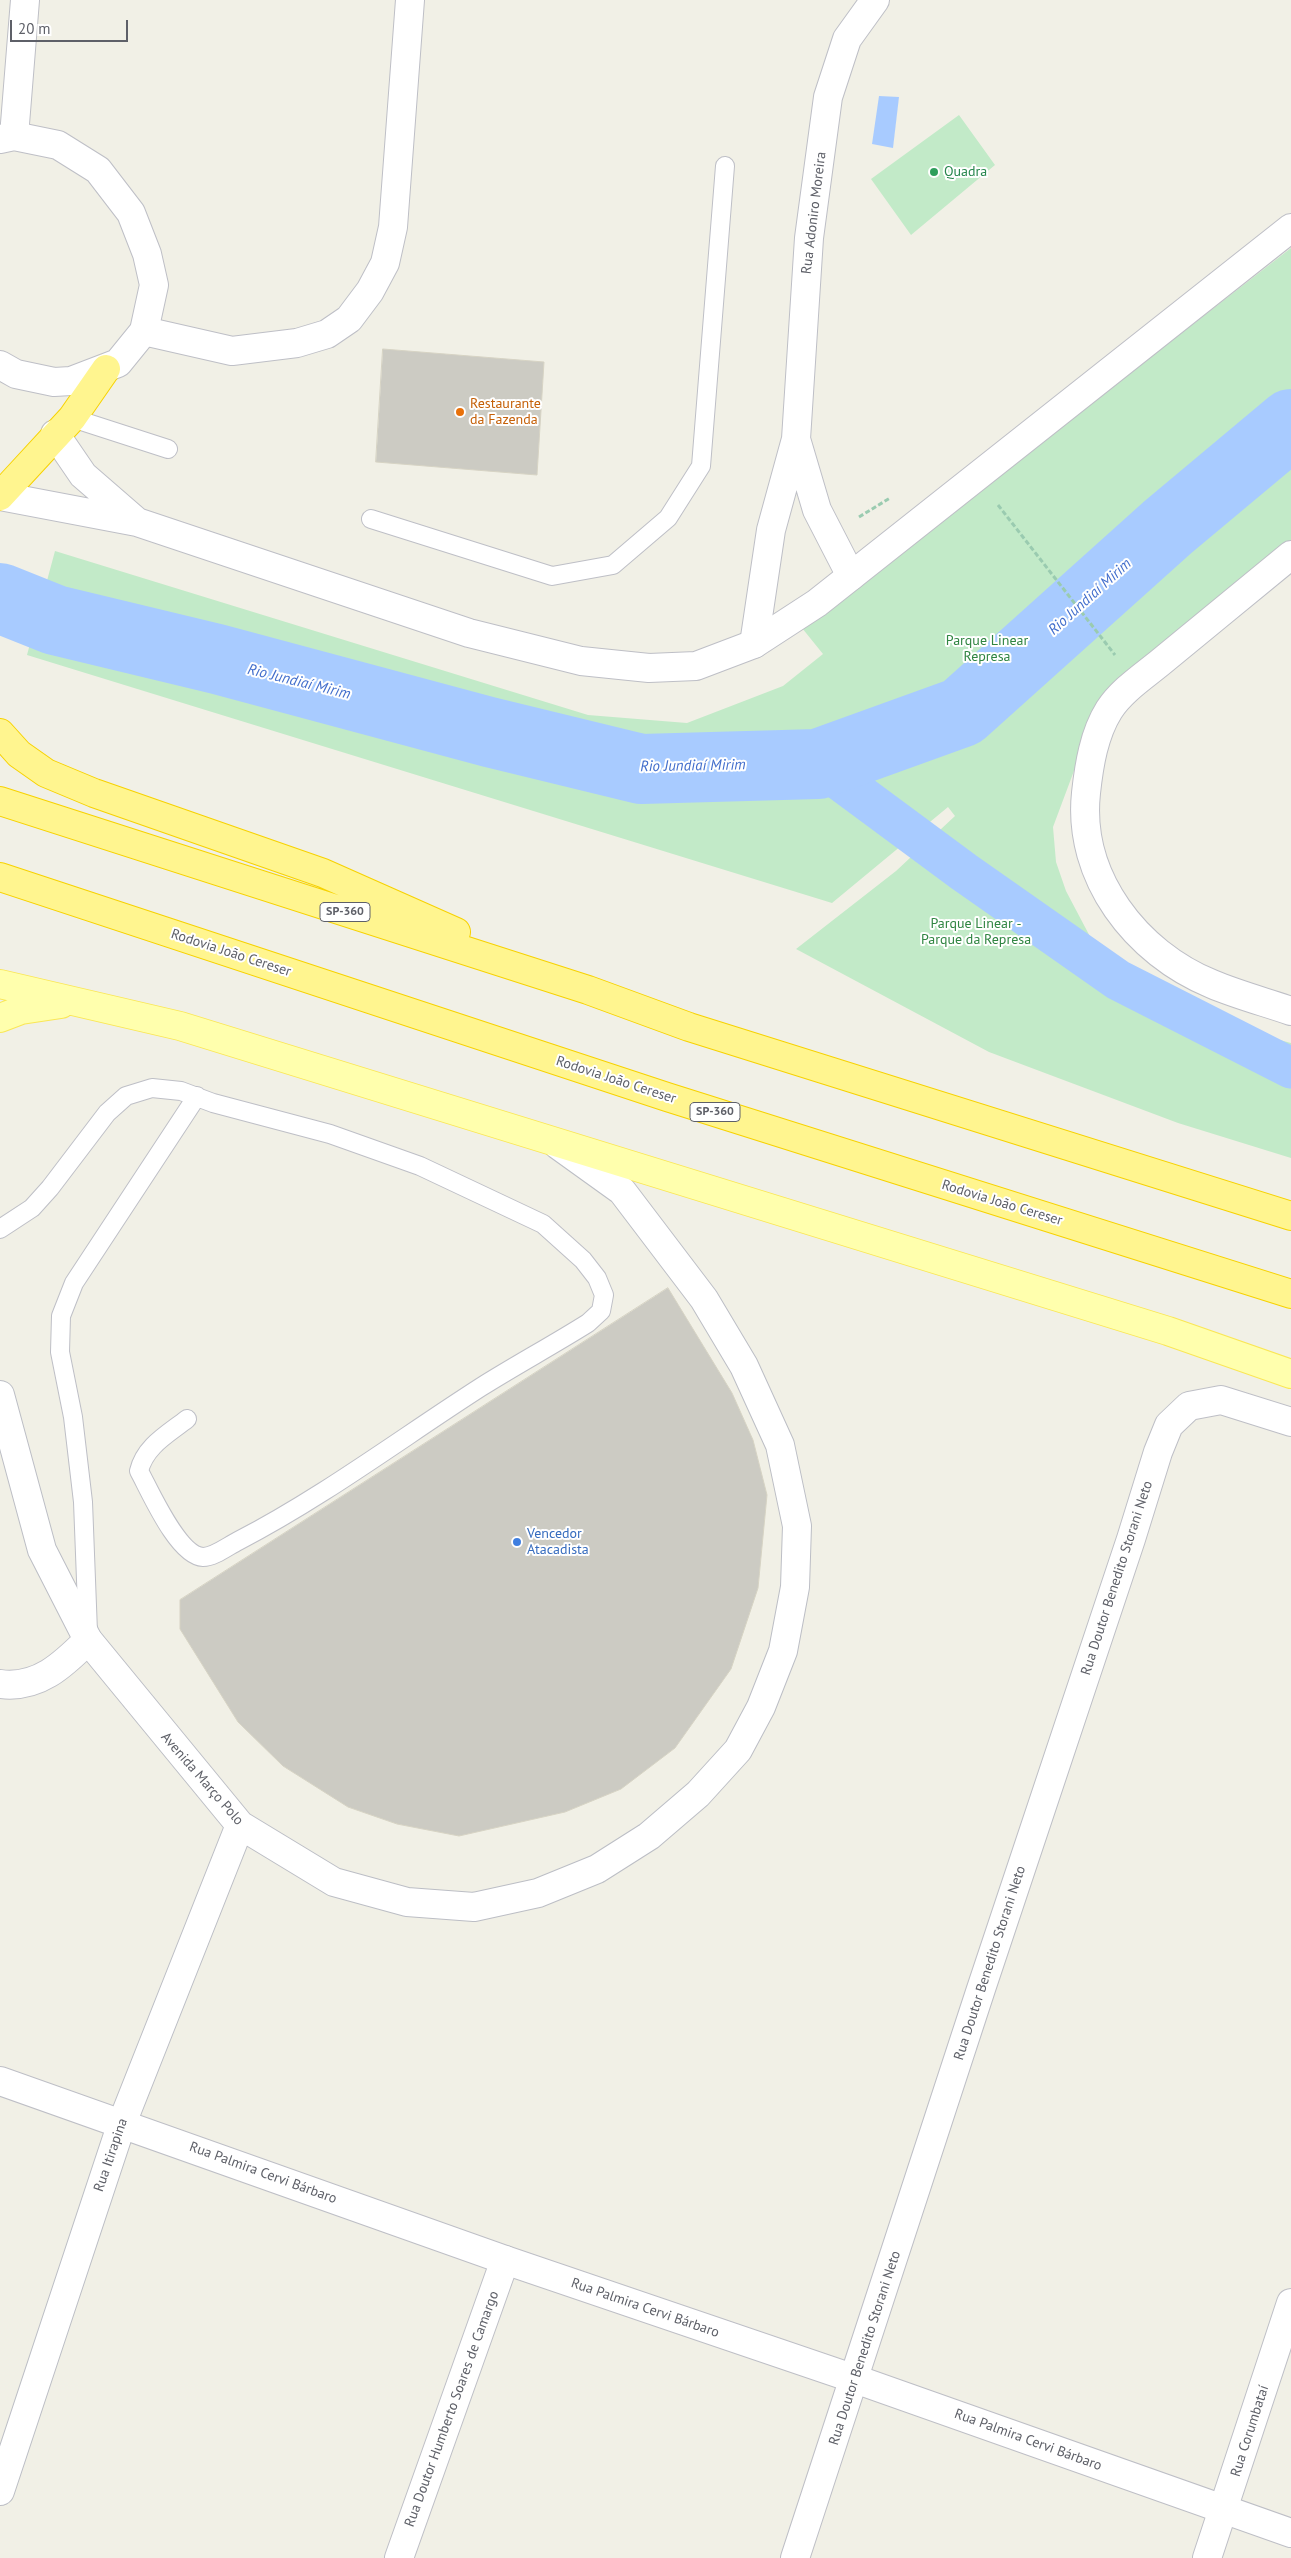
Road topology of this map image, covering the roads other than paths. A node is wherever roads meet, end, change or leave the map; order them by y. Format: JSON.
{"nodes":[{"id":1,"x":26,"y":0,"type":"edge"},
{"id":2,"x":410,"y":0,"type":"edge"},
{"id":3,"x":875,"y":0,"type":"edge"},
{"id":4,"x":7,"y":138,"type":"edge"},
{"id":5,"x":725,"y":166,"type":"dead end"},
{"id":6,"x":1291,"y":228,"type":"edge"},
{"id":7,"x":144,"y":331,"type":"junction"},
{"id":8,"x":106,"y":369,"type":"junction"},
{"id":9,"x":5,"y":373,"type":"edge"},
{"id":10,"x":64,"y":426,"type":"junction"},
{"id":11,"x":796,"y":439,"type":"junction"},
{"id":12,"x":168,"y":448,"type":"dead end"},
{"id":13,"x":0,"y":496,"type":"edge"},
{"id":14,"x":371,"y":519,"type":"dead end"},
{"id":15,"x":137,"y":522,"type":"junction"},
{"id":16,"x":1291,"y":555,"type":"edge"},
{"id":17,"x":851,"y":576,"type":"junction"},
{"id":18,"x":754,"y":644,"type":"junction"},
{"id":19,"x":0,"y":733,"type":"edge"},
{"id":20,"x":0,"y":801,"type":"edge"},
{"id":21,"x":0,"y":877,"type":"edge"},
{"id":22,"x":0,"y":984,"type":"edge"},
{"id":23,"x":588,"y":990,"type":"junction"},
{"id":24,"x":77,"y":1002,"type":"junction"},
{"id":25,"x":1291,"y":1012,"type":"edge"},
{"id":26,"x":0,"y":1018,"type":"edge"},
{"id":27,"x":197,"y":1096,"type":"junction"},
{"id":28,"x":552,"y":1141,"type":"junction"},
{"id":29,"x":1291,"y":1216,"type":"edge"},
{"id":30,"x":0,"y":1229,"type":"edge"},
{"id":31,"x":1291,"y":1294,"type":"edge"},
{"id":32,"x":1291,"y":1374,"type":"edge"},
{"id":33,"x":0,"y":1395,"type":"edge"},
{"id":34,"x":187,"y":1419,"type":"dead end"},
{"id":35,"x":1291,"y":1422,"type":"edge"},
{"id":36,"x":88,"y":1640,"type":"junction"},
{"id":37,"x":0,"y":1684,"type":"edge"},
{"id":38,"x":240,"y":1825,"type":"junction"},
{"id":39,"x":0,"y":2081,"type":"edge"},
{"id":40,"x":122,"y":2123,"type":"junction"},
{"id":41,"x":505,"y":2260,"type":"junction"},
{"id":42,"x":1291,"y":2304,"type":"edge"},
{"id":43,"x":856,"y":2378,"type":"junction"},
{"id":44,"x":0,"y":2491,"type":"edge"},
{"id":45,"x":1224,"y":2509,"type":"junction"},
{"id":46,"x":1291,"y":2532,"type":"edge"},
{"id":47,"x":399,"y":2558,"type":"edge"},
{"id":48,"x":795,"y":2558,"type":"edge"},
{"id":49,"x":1207,"y":2558,"type":"edge"}],
"edges":[{"from":1,"to":4,"type":"street"},
{"from":2,"to":7,"type":"street"},
{"from":3,"to":11,"type":"street","name":"Rua Adoniro Moreira"},
{"from":4,"to":7,"type":"street"},
{"from":5,"to":14,"type":"lane"},
{"from":6,"to":17,"type":"street"},
{"from":7,"to":8,"type":"street"},
{"from":8,"to":9,"type":"street"},
{"from":8,"to":10,"type":"highway"},
{"from":10,"to":12,"type":"lane"},
{"from":10,"to":13,"type":"highway"},
{"from":10,"to":15,"type":"street"},
{"from":11,"to":17,"type":"street","name":"Rua Adoniro Moreira"},
{"from":11,"to":18,"type":"street","name":"Rua Adoniro Moreira"},
{"from":13,"to":15,"type":"street"},
{"from":15,"to":18,"type":"street"},
{"from":16,"to":25,"type":"street"},
{"from":17,"to":18,"type":"street"},
{"from":19,"to":23,"type":"highway"},
{"from":20,"to":23,"type":"highway","number":"SP-360"},
{"from":21,"to":31,"type":"highway","name":"Rodovia João Cereser","number":"SP-360"},
{"from":22,"to":24,"type":"main road"},
{"from":23,"to":29,"type":"highway","number":"SP-360"},
{"from":24,"to":26,"type":"main road"},
{"from":24,"to":28,"type":"main road"},
{"from":27,"to":30,"type":"lane"},
{"from":27,"to":34,"type":"lane"},
{"from":27,"to":36,"type":"lane"},
{"from":28,"to":32,"type":"main road"},
{"from":28,"to":38,"type":"street","name":"Avenida Março Polo"},
{"from":33,"to":36,"type":"street","name":"Avenida Março Polo"},
{"from":35,"to":43,"type":"street","name":"Rua Doutor Benedito Storani Neto"},
{"from":36,"to":37,"type":"street"},
{"from":36,"to":38,"type":"street","name":"Avenida Março Polo"},
{"from":38,"to":40,"type":"street","name":"Rua Itirapina"},
{"from":39,"to":40,"type":"street","name":"Rua Palmira Cervi Bárbaro"},
{"from":40,"to":41,"type":"street","name":"Rua Palmira Cervi Bárbaro"},
{"from":40,"to":44,"type":"street","name":"Rua Itirapina"},
{"from":41,"to":43,"type":"street","name":"Rua Palmira Cervi Bárbaro"},
{"from":41,"to":47,"type":"street","name":"Rua Doutor Humberto Soares de Camargo"},
{"from":42,"to":45,"type":"street","name":"Rua Corumbataí"},
{"from":43,"to":45,"type":"street","name":"Rua Palmira Cervi Bárbaro"},
{"from":43,"to":48,"type":"street","name":"Rua Doutor Benedito Storani Neto"},
{"from":45,"to":46,"type":"street","name":"Rua Palmira Cervi Bárbaro"},
{"from":45,"to":49,"type":"street","name":"Rua Corumbataí"}]}
